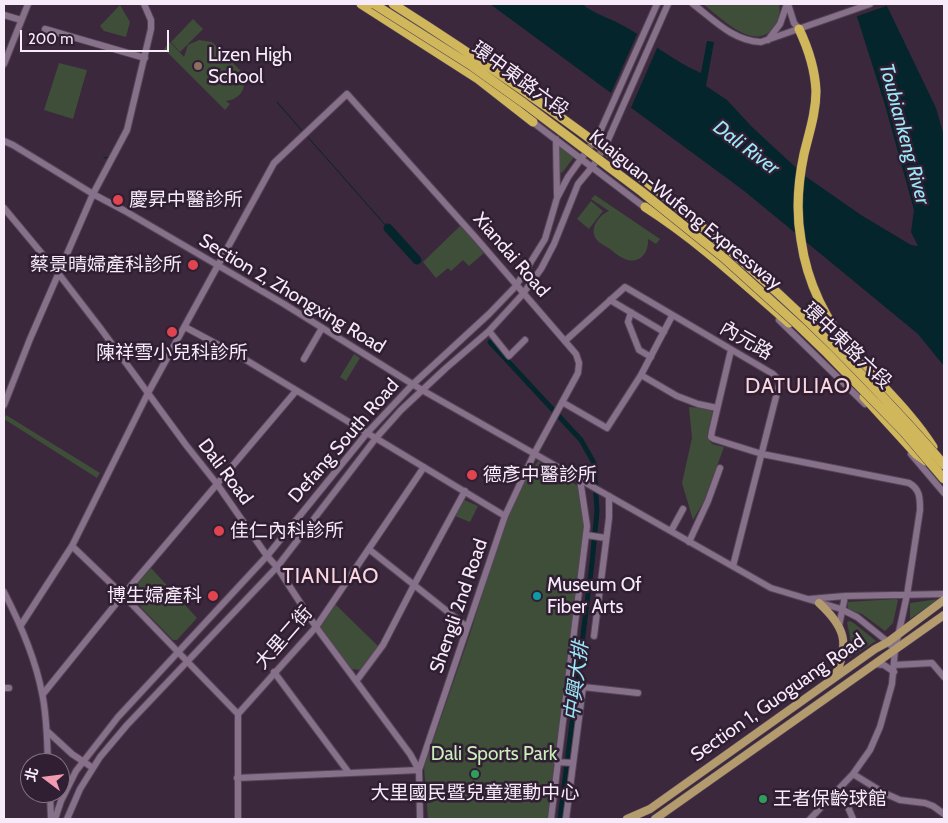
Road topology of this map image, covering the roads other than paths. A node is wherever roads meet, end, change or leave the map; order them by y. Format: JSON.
{"nodes":[{"id":1,"x":28,"y":4,"type":"edge"},
{"id":2,"x":144,"y":4,"type":"edge"},
{"id":3,"x":357,"y":4,"type":"edge"},
{"id":4,"x":361,"y":4,"type":"edge"},
{"id":5,"x":374,"y":4,"type":"edge"},
{"id":6,"x":381,"y":4,"type":"edge"},
{"id":7,"x":392,"y":4,"type":"edge"},
{"id":8,"x":658,"y":4,"type":"edge"},
{"id":9,"x":668,"y":4,"type":"edge"},
{"id":10,"x":693,"y":4,"type":"edge"},
{"id":11,"x":787,"y":4,"type":"edge"},
{"id":12,"x":870,"y":4,"type":"edge"},
{"id":13,"x":4,"y":15,"type":"edge"},
{"id":14,"x":21,"y":20,"type":"junction"},
{"id":15,"x":45,"y":29,"type":"dead end"},
{"id":16,"x":799,"y":30,"type":"junction"},
{"id":17,"x":767,"y":41,"type":"junction"},
{"id":18,"x":146,"y":58,"type":"junction"},
{"id":19,"x":4,"y":64,"type":"edge"},
{"id":20,"x":533,"y":122,"type":"junction"},
{"id":21,"x":556,"y":139,"type":"junction"},
{"id":22,"x":4,"y":141,"type":"edge"},
{"id":23,"x":589,"y":149,"type":"junction"},
{"id":24,"x":598,"y":156,"type":"junction"},
{"id":25,"x":582,"y":159,"type":"junction"},
{"id":26,"x":593,"y":166,"type":"junction"},
{"id":27,"x":94,"y":194,"type":"junction"},
{"id":28,"x":557,"y":198,"type":"junction"},
{"id":29,"x":645,"y":207,"type":"junction"},
{"id":30,"x":4,"y":208,"type":"edge"},
{"id":31,"x":218,"y":266,"type":"junction"},
{"id":32,"x":58,"y":273,"type":"junction"},
{"id":33,"x":516,"y":286,"type":"junction"},
{"id":34,"x":524,"y":293,"type":"junction"},
{"id":35,"x":610,"y":300,"type":"junction"},
{"id":36,"x":631,"y":312,"type":"junction"},
{"id":37,"x":672,"y":316,"type":"junction"},
{"id":38,"x":185,"y":327,"type":"junction"},
{"id":39,"x":322,"y":328,"type":"junction"},
{"id":40,"x":489,"y":331,"type":"junction"},
{"id":41,"x":664,"y":332,"type":"junction"},
{"id":42,"x":526,"y":340,"type":"dead end"},
{"id":43,"x":566,"y":342,"type":"junction"},
{"id":44,"x":731,"y":350,"type":"junction"},
{"id":45,"x":651,"y":357,"type":"junction"},
{"id":46,"x":304,"y":358,"type":"dead end"},
{"id":47,"x":641,"y":375,"type":"junction"},
{"id":48,"x":412,"y":385,"type":"junction"},
{"id":49,"x":422,"y":390,"type":"junction"},
{"id":50,"x":296,"y":391,"type":"junction"},
{"id":51,"x":148,"y":393,"type":"junction"},
{"id":52,"x":562,"y":402,"type":"junction"},
{"id":53,"x":4,"y":405,"type":"edge"},
{"id":54,"x":717,"y":408,"type":"junction"},
{"id":55,"x":367,"y":432,"type":"junction"},
{"id":56,"x":376,"y":438,"type":"junction"},
{"id":57,"x":534,"y":454,"type":"junction"},
{"id":58,"x":762,"y":454,"type":"junction"},
{"id":59,"x":940,"y":464,"type":"edge"},
{"id":60,"x":424,"y":468,"type":"junction"},
{"id":61,"x":720,"y":468,"type":"dead end"},
{"id":62,"x":944,"y":471,"type":"edge"},
{"id":63,"x":580,"y":479,"type":"junction"},
{"id":64,"x":944,"y":479,"type":"edge"},
{"id":65,"x":217,"y":484,"type":"junction"},
{"id":66,"x":465,"y":491,"type":"junction"},
{"id":67,"x":944,"y":493,"type":"edge"},
{"id":68,"x":607,"y":495,"type":"junction"},
{"id":69,"x":683,"y":509,"type":"dead end"},
{"id":70,"x":505,"y":516,"type":"junction"},
{"id":71,"x":670,"y":532,"type":"junction"},
{"id":72,"x":586,"y":535,"type":"junction"},
{"id":73,"x":606,"y":538,"type":"junction"},
{"id":74,"x":689,"y":542,"type":"junction"},
{"id":75,"x":72,"y":546,"type":"junction"},
{"id":76,"x":370,"y":550,"type":"junction"},
{"id":77,"x":268,"y":556,"type":"junction"},
{"id":78,"x":733,"y":566,"type":"junction"},
{"id":79,"x":277,"y":567,"type":"junction"},
{"id":80,"x":414,"y":585,"type":"junction"},
{"id":81,"x":4,"y":592,"type":"edge"},
{"id":82,"x":944,"y":594,"type":"edge"},
{"id":83,"x":123,"y":595,"type":"junction"},
{"id":84,"x":907,"y":595,"type":"junction"},
{"id":85,"x":845,"y":596,"type":"junction"},
{"id":86,"x":810,"y":599,"type":"junction"},
{"id":87,"x":944,"y":600,"type":"edge"},
{"id":88,"x":818,"y":604,"type":"junction"},
{"id":89,"x":842,"y":609,"type":"junction"},
{"id":90,"x":944,"y":615,"type":"edge"},
{"id":91,"x":21,"y":625,"type":"junction"},
{"id":92,"x":839,"y":626,"type":"junction"},
{"id":93,"x":316,"y":627,"type":"junction"},
{"id":94,"x":467,"y":627,"type":"junction"},
{"id":95,"x":900,"y":633,"type":"junction"},
{"id":96,"x":594,"y":636,"type":"dead end"},
{"id":97,"x":888,"y":642,"type":"junction"},
{"id":98,"x":895,"y":650,"type":"junction"},
{"id":99,"x":179,"y":653,"type":"junction"},
{"id":100,"x":188,"y":662,"type":"junction"},
{"id":101,"x":874,"y":664,"type":"junction"},
{"id":102,"x":894,"y":669,"type":"junction"},
{"id":103,"x":274,"y":672,"type":"junction"},
{"id":104,"x":834,"y":677,"type":"junction"},
{"id":105,"x":944,"y":677,"type":"edge"},
{"id":106,"x":356,"y":680,"type":"junction"},
{"id":107,"x":638,"y":693,"type":"dead end"},
{"id":108,"x":43,"y":694,"type":"junction"},
{"id":109,"x":238,"y":714,"type":"junction"},
{"id":110,"x":47,"y":731,"type":"junction"},
{"id":111,"x":48,"y":753,"type":"edge"},
{"id":112,"x":82,"y":761,"type":"junction"},
{"id":113,"x":557,"y":762,"type":"junction"},
{"id":114,"x":573,"y":764,"type":"junction"},
{"id":115,"x":93,"y":768,"type":"junction"},
{"id":116,"x":419,"y":770,"type":"junction"},
{"id":117,"x":349,"y":772,"type":"junction"},
{"id":118,"x":854,"y":774,"type":"junction"},
{"id":119,"x":237,"y":778,"type":"junction"},
{"id":120,"x":840,"y":788,"type":"junction"},
{"id":121,"x":50,"y":803,"type":"edge"},
{"id":122,"x":944,"y":814,"type":"edge"},
{"id":123,"x":51,"y":819,"type":"edge"},
{"id":124,"x":55,"y":819,"type":"edge"},
{"id":125,"x":66,"y":819,"type":"edge"},
{"id":126,"x":238,"y":819,"type":"edge"},
{"id":127,"x":420,"y":819,"type":"edge"},
{"id":128,"x":550,"y":819,"type":"edge"},
{"id":129,"x":566,"y":819,"type":"edge"},
{"id":130,"x":627,"y":819,"type":"edge"},
{"id":131,"x":655,"y":819,"type":"edge"},
{"id":132,"x":810,"y":819,"type":"edge"},
{"id":133,"x":853,"y":819,"type":"edge"}],
"edges":[{"from":1,"to":14,"type":"street"},
{"from":2,"to":18,"type":"street"},
{"from":3,"to":20,"type":"street"},
{"from":4,"to":20,"type":"highway"},
{"from":5,"to":59,"type":"highway","name":"Kuaiguan-Wufeng Expressway","bridge":true},
{"from":6,"to":23,"type":"street","name":"環中東路六段"},
{"from":7,"to":59,"type":"highway","name":"Kuaiguan-Wufeng Expressway","bridge":true},
{"from":8,"to":23,"type":"street","name":"Defang South Road"},
{"from":9,"to":24,"type":"street","name":"Defang South Road"},
{"from":10,"to":17,"type":"street"},
{"from":11,"to":16,"type":"street"},
{"from":11,"to":17,"type":"street"},
{"from":12,"to":16,"type":"street"},
{"from":13,"to":14,"type":"street"},
{"from":14,"to":19,"type":"street"},
{"from":15,"to":18,"type":"street"},
{"from":16,"to":17,"type":"street"},
{"from":16,"to":59,"type":"highway","bridge":true},
{"from":18,"to":27,"type":"street"},
{"from":20,"to":21,"type":"street"},
{"from":21,"to":25,"type":"street"},
{"from":21,"to":28,"type":"street"},
{"from":22,"to":27,"type":"street","name":"Section 2, Zhongxing Road"},
{"from":23,"to":24,"type":"street","name":"環中東路六段"},
{"from":23,"to":25,"type":"street","name":"Defang South Road"},
{"from":24,"to":26,"type":"street","name":"Defang South Road"},
{"from":24,"to":62,"type":"street","name":"環中東路六段"},
{"from":25,"to":26,"type":"street"},
{"from":25,"to":28,"type":"street","name":"Defang South Road"},
{"from":26,"to":29,"type":"street"},
{"from":26,"to":34,"type":"street","name":"Defang South Road"},
{"from":27,"to":31,"type":"street","name":"Section 2, Zhongxing Road"},
{"from":27,"to":32,"type":"street"},
{"from":28,"to":33,"type":"street","name":"Defang South Road"},
{"from":29,"to":59,"type":"highway","bridge":true},
{"from":29,"to":67,"type":"street"},
{"from":30,"to":32,"type":"street","name":"Dali Road"},
{"from":31,"to":33,"type":"street","name":"Xiandai Road"},
{"from":31,"to":38,"type":"street"},
{"from":31,"to":39,"type":"street","name":"Section 2, Zhongxing Road"},
{"from":32,"to":51,"type":"street","name":"Dali Road"},
{"from":32,"to":53,"type":"street"},
{"from":33,"to":34,"type":"street","name":"Xiandai Road"},
{"from":33,"to":48,"type":"street","name":"Defang South Road"},
{"from":34,"to":40,"type":"street","name":"Defang South Road"},
{"from":34,"to":43,"type":"street","name":"Xiandai Road"},
{"from":35,"to":36,"type":"street"},
{"from":35,"to":37,"type":"street","name":"內元路"},
{"from":35,"to":43,"type":"street","name":"內元路"},
{"from":36,"to":41,"type":"street"},
{"from":36,"to":45,"type":"street"},
{"from":37,"to":41,"type":"street"},
{"from":37,"to":44,"type":"street","name":"內元路"},
{"from":38,"to":50,"type":"street"},
{"from":38,"to":51,"type":"street"},
{"from":39,"to":46,"type":"street"},
{"from":39,"to":48,"type":"street","name":"Section 2, Zhongxing Road"},
{"from":40,"to":42,"type":"street"},
{"from":40,"to":49,"type":"street","name":"Defang South Road"},
{"from":41,"to":45,"type":"street"},
{"from":43,"to":52,"type":"street","name":"Xiandai Road"},
{"from":44,"to":54,"type":"street"},
{"from":44,"to":58,"type":"street","name":"內元路"},
{"from":45,"to":47,"type":"street"},
{"from":47,"to":52,"type":"street"},
{"from":47,"to":54,"type":"street"},
{"from":48,"to":49,"type":"street","name":"Section 2, Zhongxing Road"},
{"from":48,"to":55,"type":"street","name":"Defang South Road"},
{"from":49,"to":56,"type":"street","name":"Defang South Road"},
{"from":49,"to":57,"type":"street","name":"Section 2, Zhongxing Road"},
{"from":50,"to":55,"type":"street"},
{"from":50,"to":65,"type":"street"},
{"from":51,"to":65,"type":"street","name":"Dali Road"},
{"from":51,"to":75,"type":"street"},
{"from":52,"to":57,"type":"street","name":"Xiandai Road"},
{"from":54,"to":58,"type":"street"},
{"from":55,"to":56,"type":"street"},
{"from":55,"to":77,"type":"street","name":"Defang South Road"},
{"from":56,"to":60,"type":"street"},
{"from":56,"to":79,"type":"street","name":"Defang South Road"},
{"from":57,"to":63,"type":"street","name":"Section 2, Zhongxing Road"},
{"from":57,"to":70,"type":"street","name":"Shengli 2nd Road"},
{"from":58,"to":78,"type":"street","name":"內元路"},
{"from":58,"to":84,"type":"street"},
{"from":59,"to":64,"type":"highway","name":"Kuaiguan-Wufeng Expressway","bridge":true},
{"from":60,"to":66,"type":"street"},
{"from":60,"to":76,"type":"street","name":"大里二街"},
{"from":61,"to":74,"type":"street"},
{"from":63,"to":68,"type":"street","name":"Section 2, Zhongxing Road"},
{"from":63,"to":72,"type":"street"},
{"from":65,"to":77,"type":"street","name":"Dali Road"},
{"from":65,"to":83,"type":"street"},
{"from":66,"to":70,"type":"street"},
{"from":66,"to":80,"type":"street"},
{"from":68,"to":71,"type":"street"},
{"from":68,"to":73,"type":"street"},
{"from":69,"to":71,"type":"street"},
{"from":70,"to":94,"type":"street","name":"Shengli 2nd Road"},
{"from":71,"to":74,"type":"street"},
{"from":72,"to":73,"type":"street"},
{"from":72,"to":113,"type":"street"},
{"from":73,"to":96,"type":"street"},
{"from":74,"to":78,"type":"street"},
{"from":75,"to":83,"type":"street"},
{"from":75,"to":91,"type":"street"},
{"from":76,"to":80,"type":"street"},
{"from":76,"to":93,"type":"street","name":"大里二街"},
{"from":77,"to":79,"type":"street","name":"Dali Road"},
{"from":77,"to":99,"type":"street","name":"Defang South Road"},
{"from":78,"to":86,"type":"street"},
{"from":79,"to":93,"type":"street","name":"Dali Road"},
{"from":79,"to":100,"type":"street","name":"Defang South Road"},
{"from":80,"to":94,"type":"street"},
{"from":80,"to":106,"type":"street"},
{"from":81,"to":91,"type":"street"},
{"from":82,"to":84,"type":"street"},
{"from":83,"to":99,"type":"street"},
{"from":83,"to":108,"type":"street"},
{"from":84,"to":85,"type":"street"},
{"from":84,"to":95,"type":"street"},
{"from":85,"to":86,"type":"street"},
{"from":85,"to":89,"type":"street"},
{"from":86,"to":88,"type":"street"},
{"from":87,"to":95,"type":"main road","name":"Section 1, Guoguang Road"},
{"from":88,"to":89,"type":"street"},
{"from":88,"to":92,"type":"main road"},
{"from":89,"to":92,"type":"street"},
{"from":89,"to":97,"type":"street"},
{"from":90,"to":98,"type":"main road","name":"Section 1, Guoguang Road"},
{"from":91,"to":108,"type":"street"},
{"from":92,"to":104,"type":"main road"},
{"from":93,"to":103,"type":"street","name":"大里二街"},
{"from":93,"to":106,"type":"street","name":"Dali Road"},
{"from":94,"to":116,"type":"street","name":"Shengli 2nd Road"},
{"from":95,"to":97,"type":"main road","name":"Section 1, Guoguang Road"},
{"from":95,"to":98,"type":"street"},
{"from":97,"to":98,"type":"street"},
{"from":97,"to":104,"type":"main road","name":"Section 1, Guoguang Road"},
{"from":98,"to":101,"type":"main road","name":"Section 1, Guoguang Road"},
{"from":98,"to":102,"type":"street"},
{"from":99,"to":100,"type":"street"},
{"from":99,"to":112,"type":"street","name":"Defang South Road"},
{"from":100,"to":109,"type":"street"},
{"from":100,"to":115,"type":"street","name":"Defang South Road"},
{"from":101,"to":102,"type":"street"},
{"from":101,"to":131,"type":"main road","name":"Section 1, Guoguang Road"},
{"from":102,"to":105,"type":"street"},
{"from":102,"to":118,"type":"street"},
{"from":103,"to":109,"type":"street","name":"大里二街"},
{"from":103,"to":117,"type":"street"},
{"from":104,"to":130,"type":"main road","name":"Section 1, Guoguang Road"},
{"from":106,"to":116,"type":"street","name":"Dali Road"},
{"from":107,"to":114,"type":"street"},
{"from":108,"to":110,"type":"street"},
{"from":109,"to":119,"type":"street"},
{"from":110,"to":111,"type":"street"},
{"from":110,"to":112,"type":"street"},
{"from":112,"to":115,"type":"street"},
{"from":112,"to":124,"type":"street","name":"Defang South Road"},
{"from":113,"to":114,"type":"street"},
{"from":113,"to":128,"type":"street"},
{"from":114,"to":129,"type":"street"},
{"from":115,"to":125,"type":"street","name":"Defang South Road"},
{"from":116,"to":117,"type":"street"},
{"from":116,"to":127,"type":"street","name":"Dali Road"},
{"from":117,"to":119,"type":"street"},
{"from":118,"to":120,"type":"street"},
{"from":118,"to":122,"type":"street"},
{"from":119,"to":126,"type":"street"},
{"from":120,"to":132,"type":"street"},
{"from":120,"to":133,"type":"street"},
{"from":121,"to":123,"type":"street"}]}
